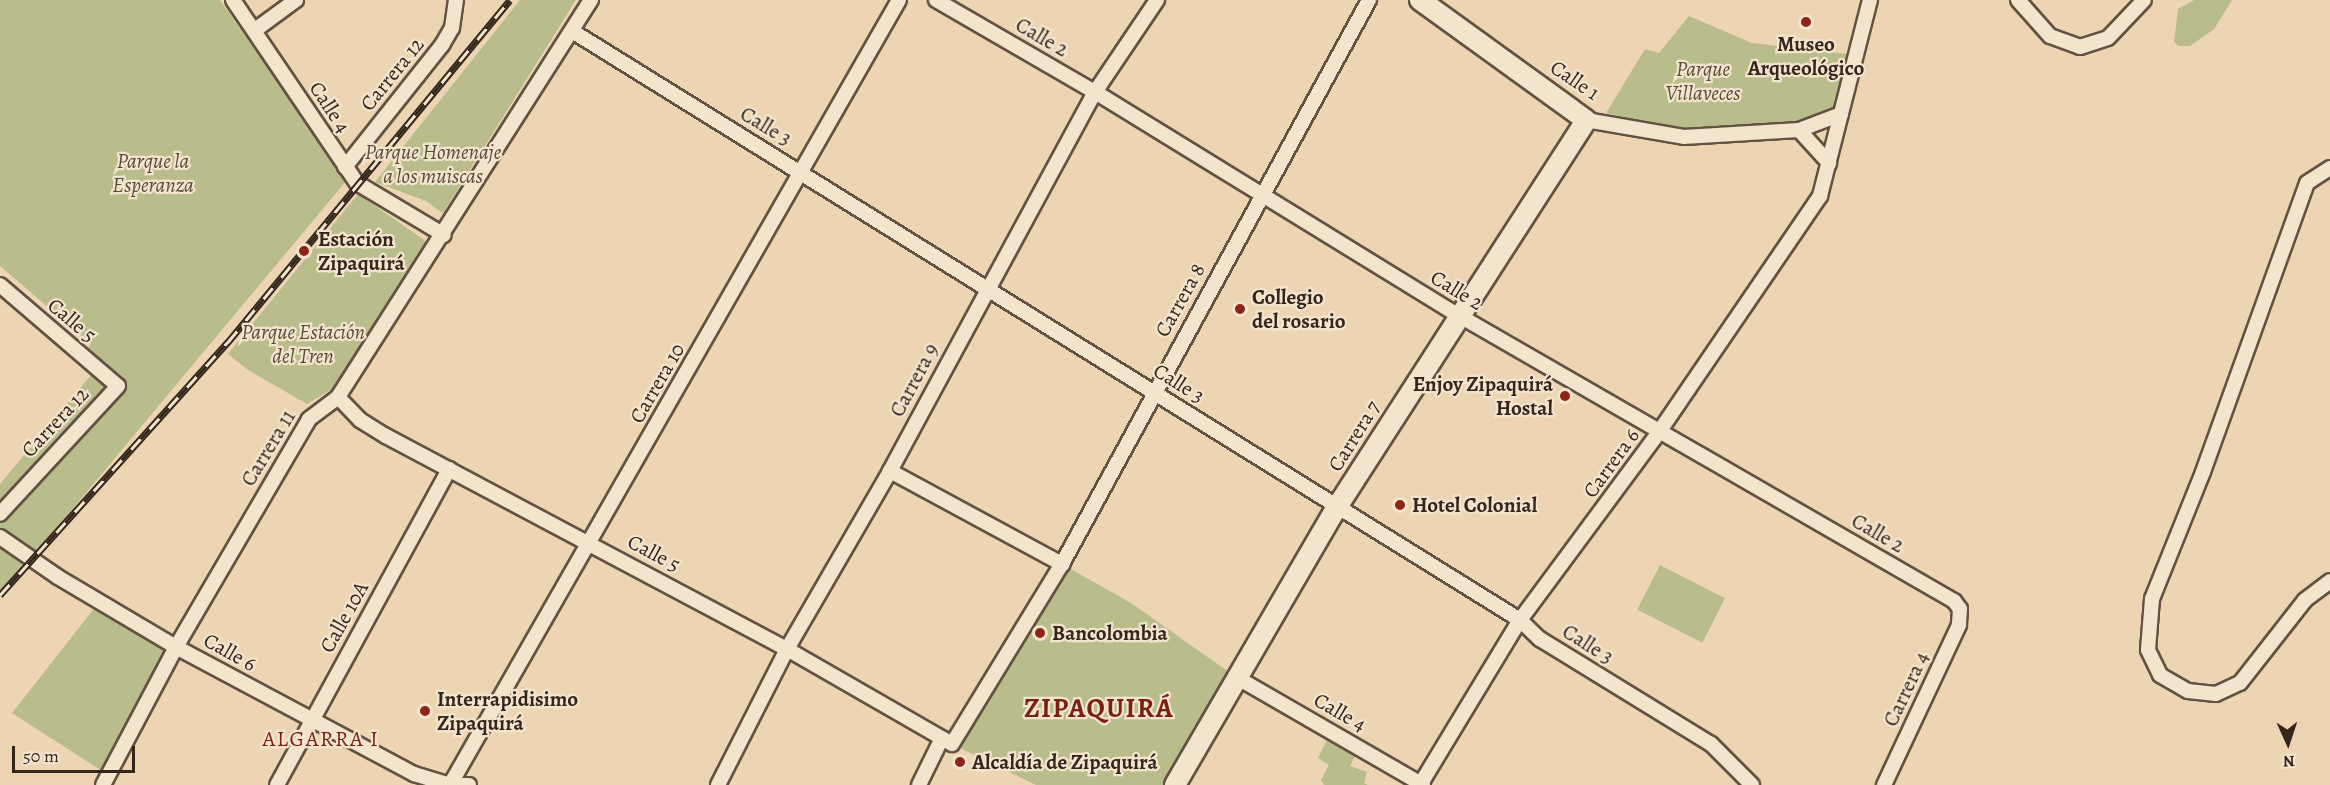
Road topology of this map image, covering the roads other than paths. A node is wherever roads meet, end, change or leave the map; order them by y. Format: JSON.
{"nodes":[{"id":1,"x":233,"y":0,"type":"edge"},
{"id":2,"x":296,"y":0,"type":"edge"},
{"id":3,"x":456,"y":0,"type":"edge"},
{"id":4,"x":591,"y":0,"type":"edge"},
{"id":5,"x":899,"y":0,"type":"edge"},
{"id":6,"x":936,"y":0,"type":"edge"},
{"id":7,"x":1157,"y":0,"type":"edge"},
{"id":8,"x":1369,"y":0,"type":"edge"},
{"id":9,"x":1420,"y":0,"type":"edge"},
{"id":10,"x":1870,"y":0,"type":"edge"},
{"id":11,"x":2018,"y":0,"type":"edge"},
{"id":12,"x":2144,"y":0,"type":"edge"},
{"id":13,"x":255,"y":30,"type":"junction"},
{"id":14,"x":572,"y":31,"type":"junction"},
{"id":15,"x":1095,"y":92,"type":"junction"},
{"id":16,"x":1841,"y":114,"type":"junction"},
{"id":17,"x":1586,"y":120,"type":"junction"},
{"id":18,"x":1799,"y":130,"type":"junction"},
{"id":19,"x":1828,"y":164,"type":"junction"},
{"id":20,"x":345,"y":167,"type":"junction"},
{"id":21,"x":2330,"y":168,"type":"edge"},
{"id":22,"x":800,"y":172,"type":"junction"},
{"id":23,"x":1263,"y":196,"type":"junction"},
{"id":24,"x":444,"y":235,"type":"junction"},
{"id":25,"x":0,"y":285,"type":"edge"},
{"id":26,"x":985,"y":291,"type":"junction"},
{"id":27,"x":1458,"y":315,"type":"junction"},
{"id":28,"x":117,"y":386,"type":"joint"},
{"id":29,"x":1153,"y":391,"type":"junction"},
{"id":30,"x":338,"y":397,"type":"junction"},
{"id":31,"x":1659,"y":432,"type":"junction"},
{"id":32,"x":449,"y":469,"type":"junction"},
{"id":33,"x":890,"y":471,"type":"junction"},
{"id":34,"x":1337,"y":507,"type":"junction"},
{"id":35,"x":0,"y":514,"type":"edge"},
{"id":36,"x":0,"y":537,"type":"edge"},
{"id":37,"x":590,"y":543,"type":"junction"},
{"id":38,"x":1062,"y":564,"type":"junction"},
{"id":39,"x":2330,"y":581,"type":"edge"},
{"id":40,"x":1960,"y":609,"type":"joint"},
{"id":41,"x":1520,"y":620,"type":"junction"},
{"id":42,"x":176,"y":647,"type":"junction"},
{"id":43,"x":787,"y":649,"type":"junction"},
{"id":44,"x":1236,"y":676,"type":"junction"},
{"id":45,"x":312,"y":721,"type":"junction"},
{"id":46,"x":947,"y":741,"type":"junction"},
{"id":47,"x":1422,"y":784,"type":"edge"},
{"id":48,"x":103,"y":785,"type":"edge"},
{"id":49,"x":277,"y":785,"type":"edge"},
{"id":50,"x":450,"y":785,"type":"edge"},
{"id":51,"x":469,"y":785,"type":"edge"},
{"id":52,"x":718,"y":785,"type":"edge"},
{"id":53,"x":919,"y":785,"type":"edge"},
{"id":54,"x":1175,"y":785,"type":"edge"},
{"id":55,"x":1752,"y":785,"type":"edge"},
{"id":56,"x":1884,"y":785,"type":"edge"}],
"edges":[{"from":1,"to":13,"type":"street","name":"Calle 4"},
{"from":2,"to":13,"type":"street"},
{"from":3,"to":20,"type":"street","name":"Carrera 12"},
{"from":4,"to":14,"type":"street","name":"Carrera 11"},
{"from":5,"to":22,"type":"street","name":"Carrera 10"},
{"from":6,"to":15,"type":"street","name":"Calle 2"},
{"from":7,"to":15,"type":"street","name":"Carrera 9"},
{"from":8,"to":23,"type":"street","name":"Carrera 8"},
{"from":9,"to":17,"type":"street","name":"Calle 1"},
{"from":10,"to":16,"type":"street","name":"Carrera 6"},
{"from":11,"to":12,"type":"street"},
{"from":13,"to":20,"type":"street","name":"Calle 4"},
{"from":14,"to":22,"type":"street","name":"Calle 3"},
{"from":14,"to":24,"type":"street","name":"Carrera 11"},
{"from":15,"to":23,"type":"street","name":"Calle 2"},
{"from":15,"to":26,"type":"street","name":"Carrera 9"},
{"from":16,"to":18,"type":"street","name":"Calle 1"},
{"from":16,"to":19,"type":"street","name":"Carrera 6"},
{"from":17,"to":18,"type":"street","name":"Calle 1"},
{"from":17,"to":27,"type":"street","name":"Carrera 7"},
{"from":18,"to":19,"type":"street"},
{"from":19,"to":31,"type":"street","name":"Carrera 6"},
{"from":20,"to":24,"type":"street","name":"Calle 4"},
{"from":21,"to":39,"type":"street"},
{"from":22,"to":26,"type":"street","name":"Calle 3"},
{"from":22,"to":37,"type":"street","name":"Carrera 10"},
{"from":23,"to":27,"type":"street","name":"Calle 2"},
{"from":23,"to":29,"type":"street","name":"Carrera 8"},
{"from":24,"to":30,"type":"street","name":"Carrera 11"},
{"from":25,"to":28,"type":"street","name":"Calle 5"},
{"from":26,"to":29,"type":"street","name":"Calle 3"},
{"from":26,"to":33,"type":"street","name":"Carrera 9"},
{"from":27,"to":31,"type":"street","name":"Calle 2"},
{"from":27,"to":34,"type":"street","name":"Carrera 7"},
{"from":28,"to":35,"type":"street","name":"Carrera 12"},
{"from":29,"to":34,"type":"street","name":"Calle 3"},
{"from":29,"to":38,"type":"street","name":"Carrera 8"},
{"from":30,"to":32,"type":"street","name":"Calle 5"},
{"from":30,"to":42,"type":"street","name":"Carrera 11"},
{"from":31,"to":40,"type":"street","name":"Calle 2"},
{"from":31,"to":41,"type":"street","name":"Carrera 6"},
{"from":32,"to":37,"type":"street","name":"Calle 5"},
{"from":32,"to":45,"type":"street","name":"Calle 10A"},
{"from":33,"to":38,"type":"street"},
{"from":33,"to":43,"type":"street","name":"Carrera 9"},
{"from":34,"to":41,"type":"street","name":"Calle 3"},
{"from":34,"to":44,"type":"street","name":"Carrera 7"},
{"from":36,"to":42,"type":"street","name":"Calle 6"},
{"from":37,"to":43,"type":"street","name":"Calle 5"},
{"from":37,"to":50,"type":"street","name":"Carrera 10"},
{"from":38,"to":46,"type":"street","name":"Carrera 8"},
{"from":40,"to":56,"type":"street","name":"Carrera 4"},
{"from":41,"to":47,"type":"street","name":"Carrera 6"},
{"from":41,"to":55,"type":"street","name":"Calle 3"},
{"from":42,"to":45,"type":"street","name":"Calle 6"},
{"from":42,"to":48,"type":"street","name":"Carrera 11"},
{"from":43,"to":46,"type":"street","name":"Calle 5"},
{"from":43,"to":52,"type":"street","name":"Carrera 9"},
{"from":44,"to":47,"type":"street","name":"Calle 4"},
{"from":44,"to":54,"type":"street","name":"Carrera 7"},
{"from":45,"to":49,"type":"street","name":"Calle 10A"},
{"from":45,"to":50,"type":"street","name":"Calle 6"},
{"from":46,"to":53,"type":"street","name":"Carrera 8"},
{"from":50,"to":51,"type":"street","name":"Calle 6"}]}
